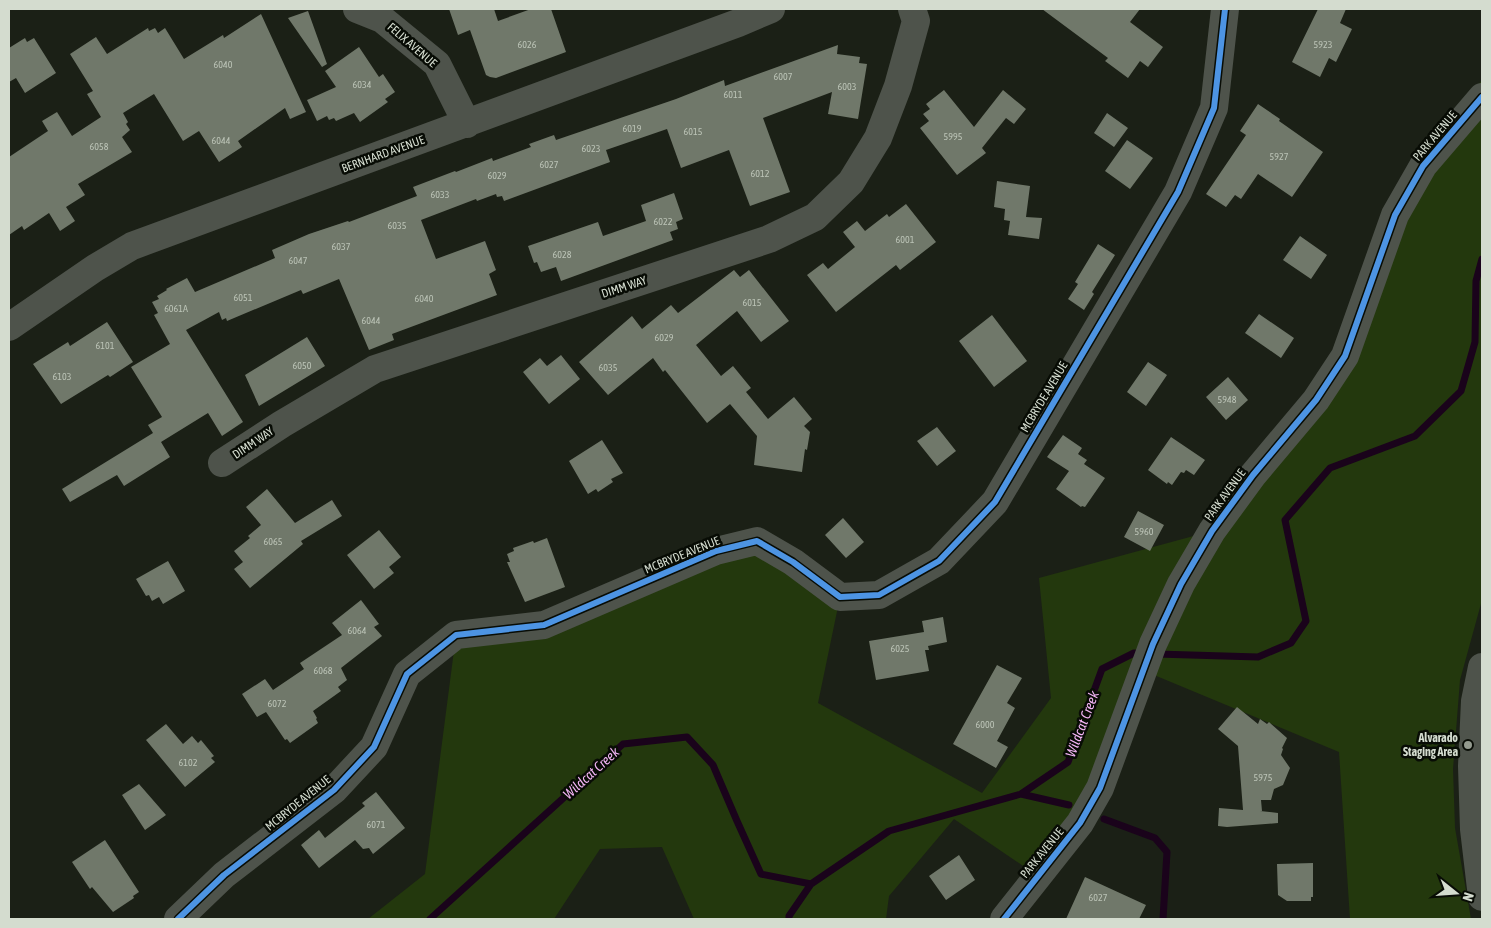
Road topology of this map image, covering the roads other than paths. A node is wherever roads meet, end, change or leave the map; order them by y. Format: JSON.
{"nodes":[{"id":1,"x":357,"y":9,"type":"edge"},
{"id":2,"x":771,"y":9,"type":"edge"},
{"id":3,"x":912,"y":9,"type":"edge"},
{"id":4,"x":1225,"y":9,"type":"edge"},
{"id":5,"x":1482,"y":97,"type":"edge"},
{"id":6,"x":467,"y":124,"type":"junction"},
{"id":7,"x":9,"y":327,"type":"edge"},
{"id":8,"x":222,"y":463,"type":"dead end"},
{"id":9,"x":1482,"y":667,"type":"edge"},
{"id":10,"x":1482,"y":897,"type":"edge"},
{"id":11,"x":178,"y":919,"type":"edge"},
{"id":12,"x":1004,"y":919,"type":"edge"}],
"edges":[{"from":1,"to":6,"type":"street","name":"FELIX AVENUE"},
{"from":2,"to":6,"type":"street","name":"BERNHARD AVENUE"},
{"from":3,"to":8,"type":"street","name":"DIMM WAY"},
{"from":4,"to":11,"type":"street","name":"MCBRYDE AVENUE"},
{"from":5,"to":12,"type":"street","name":"PARK AVENUE"},
{"from":6,"to":7,"type":"street","name":"BERNHARD AVENUE"},
{"from":9,"to":10,"type":"street"}]}
